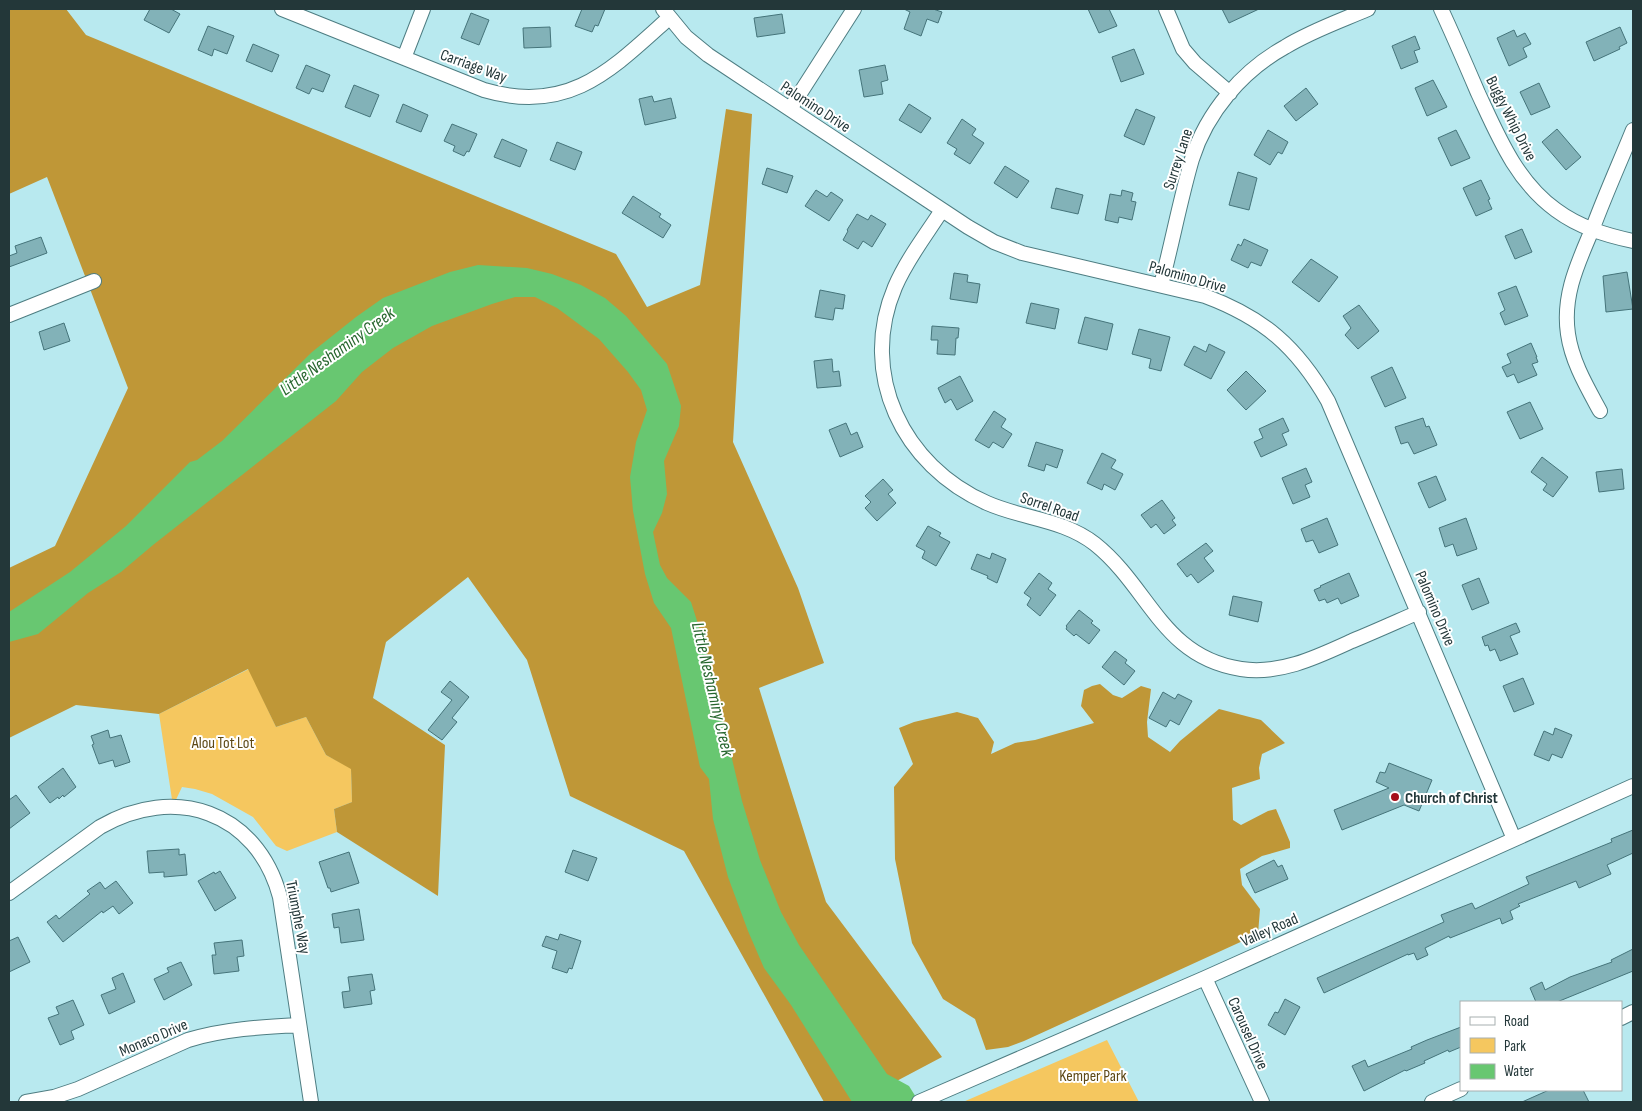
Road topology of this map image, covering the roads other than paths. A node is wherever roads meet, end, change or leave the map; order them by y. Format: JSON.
{"nodes":[{"id":1,"x":282,"y":9,"type":"edge"},
{"id":2,"x":423,"y":9,"type":"edge"},
{"id":3,"x":854,"y":9,"type":"edge"},
{"id":4,"x":1166,"y":9,"type":"edge"},
{"id":5,"x":1368,"y":9,"type":"edge"},
{"id":6,"x":1441,"y":9,"type":"edge"},
{"id":7,"x":666,"y":13,"type":"edge"},
{"id":8,"x":404,"y":58,"type":"junction"},
{"id":9,"x":1230,"y":93,"type":"junction"},
{"id":10,"x":790,"y":109,"type":"junction"},
{"id":11,"x":1633,"y":130,"type":"edge"},
{"id":12,"x":942,"y":210,"type":"junction"},
{"id":13,"x":1591,"y":230,"type":"junction"},
{"id":14,"x":1633,"y":241,"type":"edge"},
{"id":15,"x":94,"y":281,"type":"dead end"},
{"id":16,"x":1161,"y":285,"type":"junction"},
{"id":17,"x":9,"y":315,"type":"edge"},
{"id":18,"x":1600,"y":411,"type":"dead end"},
{"id":19,"x":1419,"y":612,"type":"junction"},
{"id":20,"x":1633,"y":786,"type":"edge"},
{"id":21,"x":1514,"y":839,"type":"junction"},
{"id":22,"x":9,"y":893,"type":"edge"},
{"id":23,"x":1205,"y":978,"type":"junction"},
{"id":24,"x":300,"y":1025,"type":"junction"},
{"id":25,"x":1460,"y":1089,"type":"edge"},
{"id":26,"x":926,"y":1099,"type":"edge"},
{"id":27,"x":26,"y":1102,"type":"edge"},
{"id":28,"x":310,"y":1102,"type":"edge"},
{"id":29,"x":1262,"y":1102,"type":"edge"},
{"id":30,"x":1432,"y":1102,"type":"edge"}],
"edges":[{"from":1,"to":8,"type":"street","name":"Carriage Way"},
{"from":2,"to":8,"type":"street"},
{"from":3,"to":10,"type":"street"},
{"from":4,"to":9,"type":"street"},
{"from":5,"to":9,"type":"street","name":"Surrey Lane"},
{"from":6,"to":13,"type":"street","name":"Buggy Whip Drive"},
{"from":7,"to":8,"type":"street","name":"Carriage Way"},
{"from":7,"to":10,"type":"street","name":"Palomino Drive"},
{"from":9,"to":16,"type":"street","name":"Surrey Lane"},
{"from":10,"to":12,"type":"street","name":"Palomino Drive"},
{"from":11,"to":13,"type":"street"},
{"from":12,"to":16,"type":"street","name":"Palomino Drive"},
{"from":12,"to":19,"type":"street","name":"Sorrel Road"},
{"from":13,"to":14,"type":"street","name":"Buggy Whip Drive"},
{"from":13,"to":18,"type":"street"},
{"from":15,"to":17,"type":"street"},
{"from":16,"to":19,"type":"street","name":"Palomino Drive"},
{"from":19,"to":21,"type":"street","name":"Palomino Drive"},
{"from":20,"to":21,"type":"street","name":"Valley Road"},
{"from":21,"to":23,"type":"street","name":"Valley Road"},
{"from":22,"to":24,"type":"street","name":"Triumphe Way"},
{"from":23,"to":26,"type":"street","name":"Valley Road"},
{"from":23,"to":29,"type":"street","name":"Carousel Drive"},
{"from":24,"to":27,"type":"street","name":"Monaco Drive"},
{"from":24,"to":28,"type":"street","name":"Triumphe Way"},
{"from":25,"to":30,"type":"street"}]}
